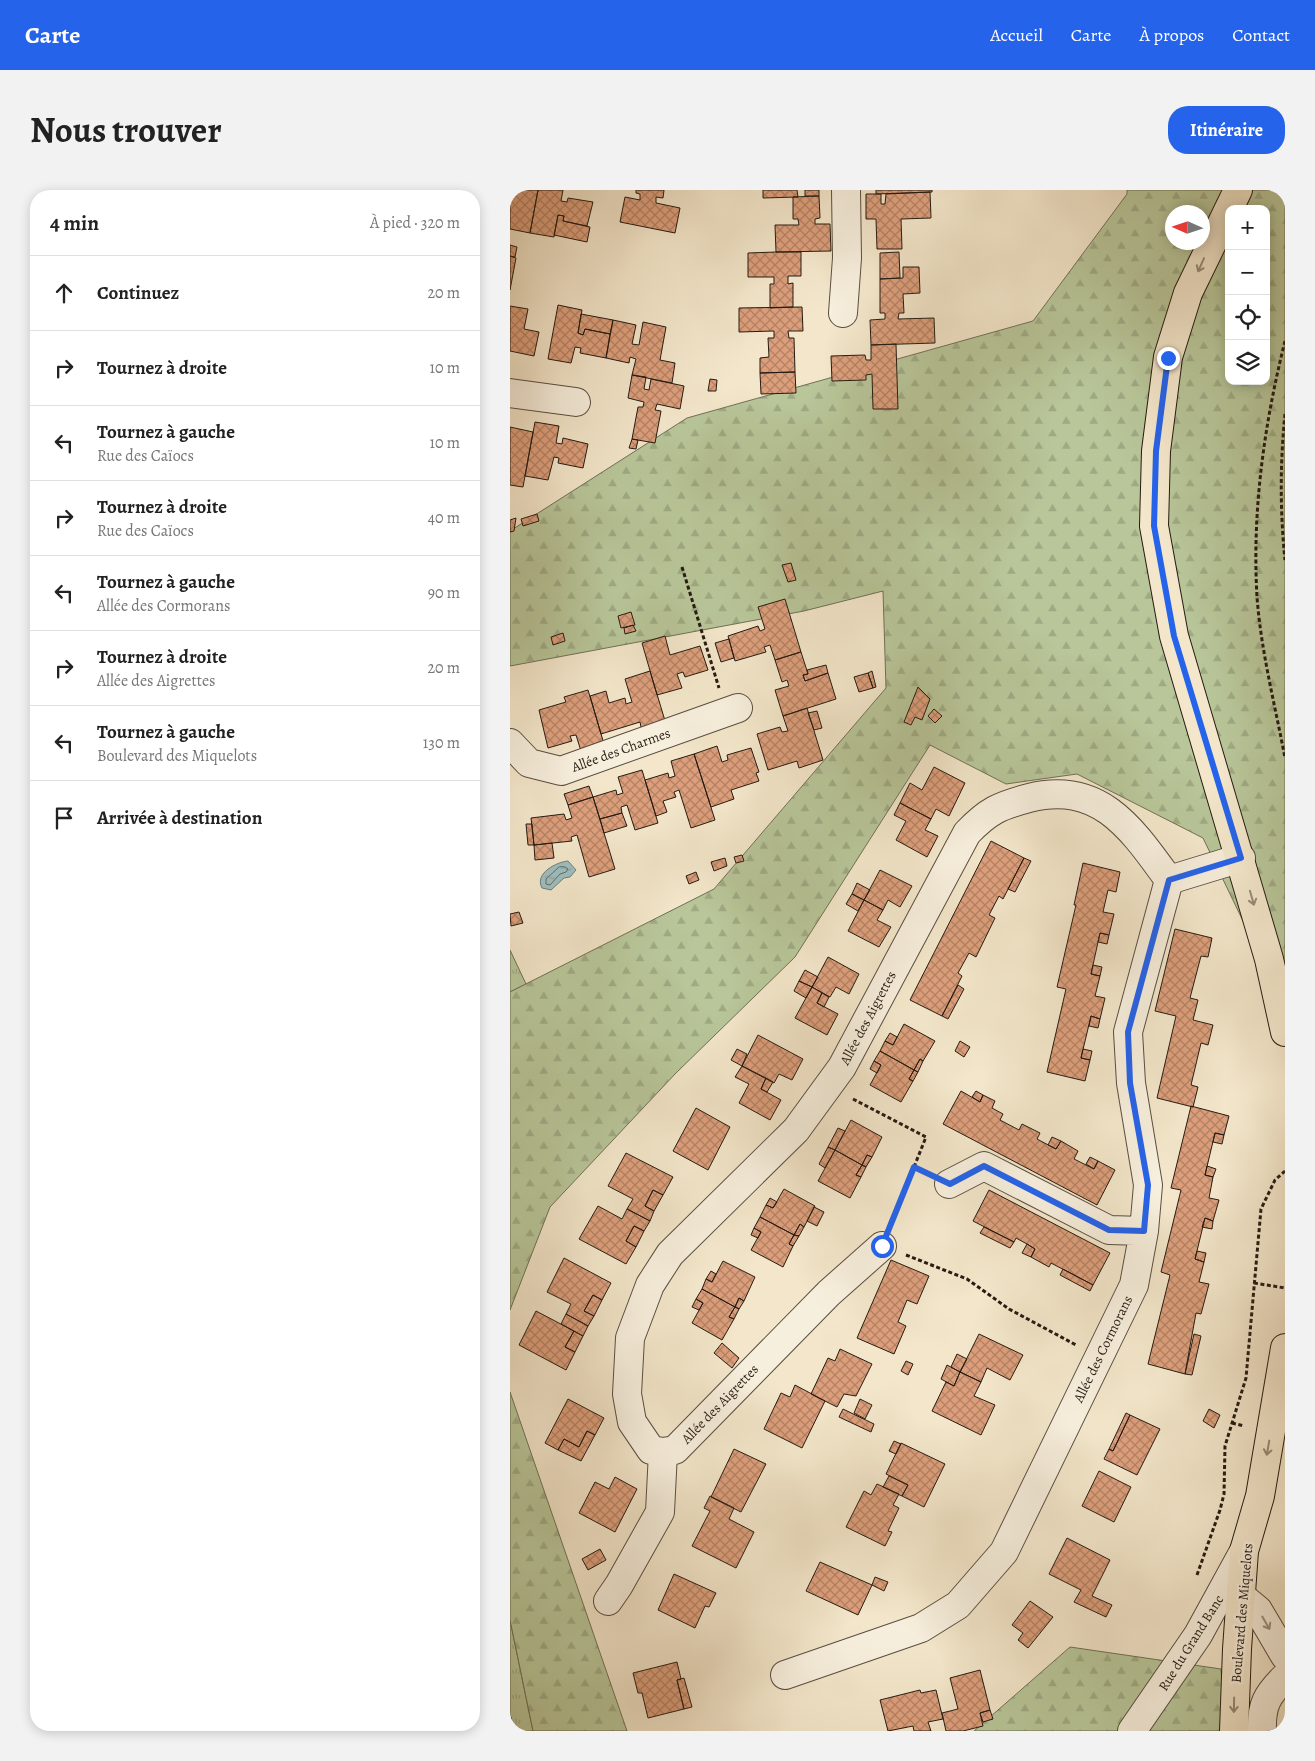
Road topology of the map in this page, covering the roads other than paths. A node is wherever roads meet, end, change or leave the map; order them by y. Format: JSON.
{"nodes":[{"id":1,"x":846,"y":190,"type":"edge"},
{"id":2,"x":1238,"y":190,"type":"edge"},
{"id":3,"x":843,"y":313,"type":"dead end"},
{"id":4,"x":510,"y":393,"type":"edge"},
{"id":5,"x":576,"y":402,"type":"dead end"},
{"id":6,"x":731,"y":710,"type":"road end"},
{"id":7,"x":510,"y":743,"type":"edge"},
{"id":8,"x":1241,"y":858,"type":"junction"},
{"id":9,"x":1169,"y":880,"type":"junction"},
{"id":10,"x":1285,"y":1032,"type":"edge"},
{"id":11,"x":950,"y":1184,"type":"road end"},
{"id":12,"x":1144,"y":1231,"type":"junction"},
{"id":13,"x":882,"y":1246,"type":"road end"},
{"id":14,"x":1285,"y":1348,"type":"edge"},
{"id":15,"x":663,"y":1452,"type":"junction"},
{"id":16,"x":1244,"y":1551,"type":"junction"},
{"id":17,"x":1241,"y":1596,"type":"junction"},
{"id":18,"x":608,"y":1601,"type":"dead end"},
{"id":19,"x":1285,"y":1656,"type":"edge"},
{"id":20,"x":785,"y":1675,"type":"dead end"},
{"id":21,"x":1285,"y":1677,"type":"edge"},
{"id":22,"x":1132,"y":1731,"type":"edge"},
{"id":23,"x":1234,"y":1731,"type":"edge"},
{"id":24,"x":1262,"y":1731,"type":"edge"}],
"edges":[{"from":1,"to":3,"type":"street"},
{"from":2,"to":8,"type":"main road","one_way":true},
{"from":4,"to":5,"type":"street"},
{"from":6,"to":7,"type":"street","name":"Allée des Charmes"},
{"from":8,"to":9,"type":"street"},
{"from":8,"to":10,"type":"main road","one_way":true},
{"from":9,"to":12,"type":"street","name":"Allée des Cormorans"},
{"from":9,"to":15,"type":"street","name":"Allée des Aigrettes"},
{"from":11,"to":12,"type":"street"},
{"from":12,"to":20,"type":"street","name":"Allée des Cormorans"},
{"from":13,"to":15,"type":"street","name":"Allée des Aigrettes"},
{"from":14,"to":16,"type":"main road","name":"Boulevard des Miquelots","one_way":true},
{"from":15,"to":18,"type":"street"},
{"from":16,"to":17,"type":"main road","name":"Boulevard des Miquelots"},
{"from":16,"to":22,"type":"street","name":"Rue du Grand Banc"},
{"from":17,"to":19,"type":"street","one_way":true},
{"from":17,"to":23,"type":"main road","name":"Boulevard des Miquelots","one_way":true},
{"from":21,"to":24,"type":"street"}]}
